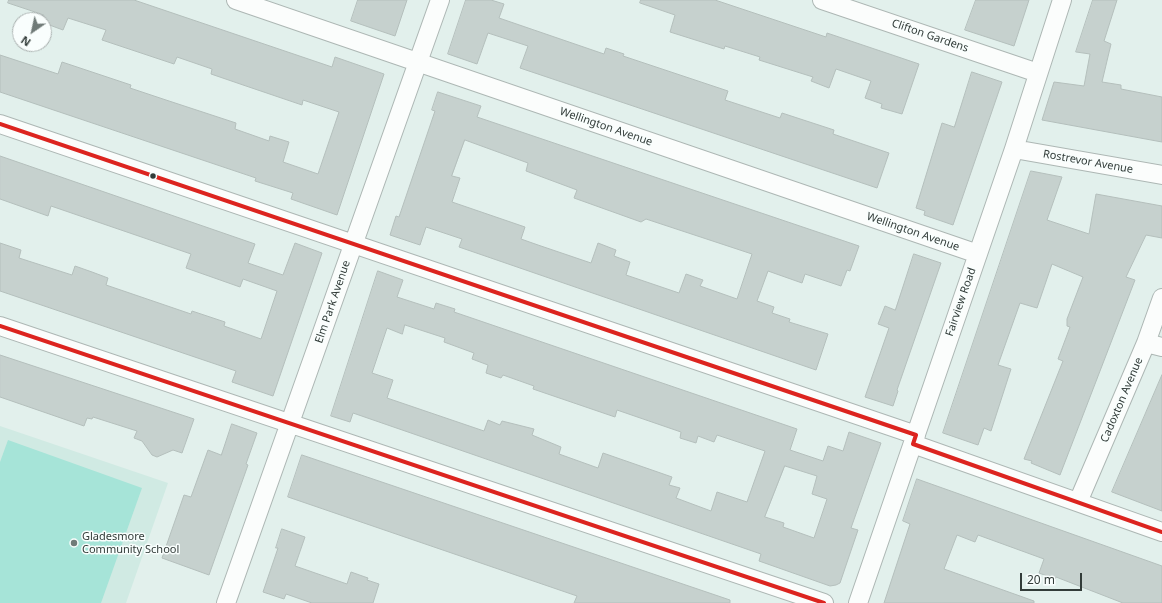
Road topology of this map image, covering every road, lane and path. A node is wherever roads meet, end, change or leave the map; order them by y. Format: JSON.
{"nodes":[{"id":1,"x":440,"y":0,"type":"edge"},
{"id":2,"x":822,"y":0,"type":"edge"},
{"id":3,"x":1062,"y":0,"type":"edge"},
{"id":4,"x":239,"y":1,"type":"edge"},
{"id":5,"x":418,"y":63,"type":"junction"},
{"id":6,"x":1038,"y":73,"type":"junction"},
{"id":7,"x":0,"y":124,"type":"edge"},
{"id":8,"x":1014,"y":149,"type":"junction"},
{"id":9,"x":1162,"y":175,"type":"edge"},
{"id":10,"x":353,"y":244,"type":"junction"},
{"id":11,"x":978,"y":254,"type":"junction"},
{"id":12,"x":1162,"y":298,"type":"edge"},
{"id":13,"x":0,"y":326,"type":"edge"},
{"id":14,"x":1154,"y":344,"type":"edge"},
{"id":15,"x":291,"y":423,"type":"junction"},
{"id":16,"x":914,"y":439,"type":"junction"},
{"id":17,"x":1078,"y":502,"type":"junction"},
{"id":18,"x":1162,"y":532,"type":"edge"},
{"id":19,"x":228,"y":602,"type":"edge"},
{"id":20,"x":824,"y":603,"type":"edge"},
{"id":21,"x":858,"y":603,"type":"edge"}],
"edges":[{"from":1,"to":5,"type":"street","name":"Elm Park Avenue"},
{"from":2,"to":6,"type":"street","name":"Clifton Gardens"},
{"from":3,"to":6,"type":"street","name":"Fairview Road"},
{"from":4,"to":5,"type":"street","name":"Wellington Avenue"},
{"from":5,"to":10,"type":"street","name":"Elm Park Avenue"},
{"from":5,"to":11,"type":"street","name":"Wellington Avenue"},
{"from":6,"to":8,"type":"street","name":"Fairview Road"},
{"from":7,"to":10,"type":"street"},
{"from":8,"to":9,"type":"street","name":"Rostrevor Avenue"},
{"from":8,"to":11,"type":"street","name":"Fairview Road"},
{"from":10,"to":15,"type":"street","name":"Elm Park Avenue"},
{"from":10,"to":16,"type":"street"},
{"from":11,"to":16,"type":"street","name":"Fairview Road"},
{"from":12,"to":14,"type":"street","name":"Cadoxton Avenue"},
{"from":13,"to":15,"type":"street"},
{"from":14,"to":17,"type":"street","name":"Cadoxton Avenue"},
{"from":15,"to":19,"type":"street","name":"Elm Park Avenue"},
{"from":15,"to":20,"type":"street"},
{"from":16,"to":17,"type":"street"},
{"from":16,"to":21,"type":"street","name":"Fairview Road"},
{"from":17,"to":18,"type":"street"}]}
